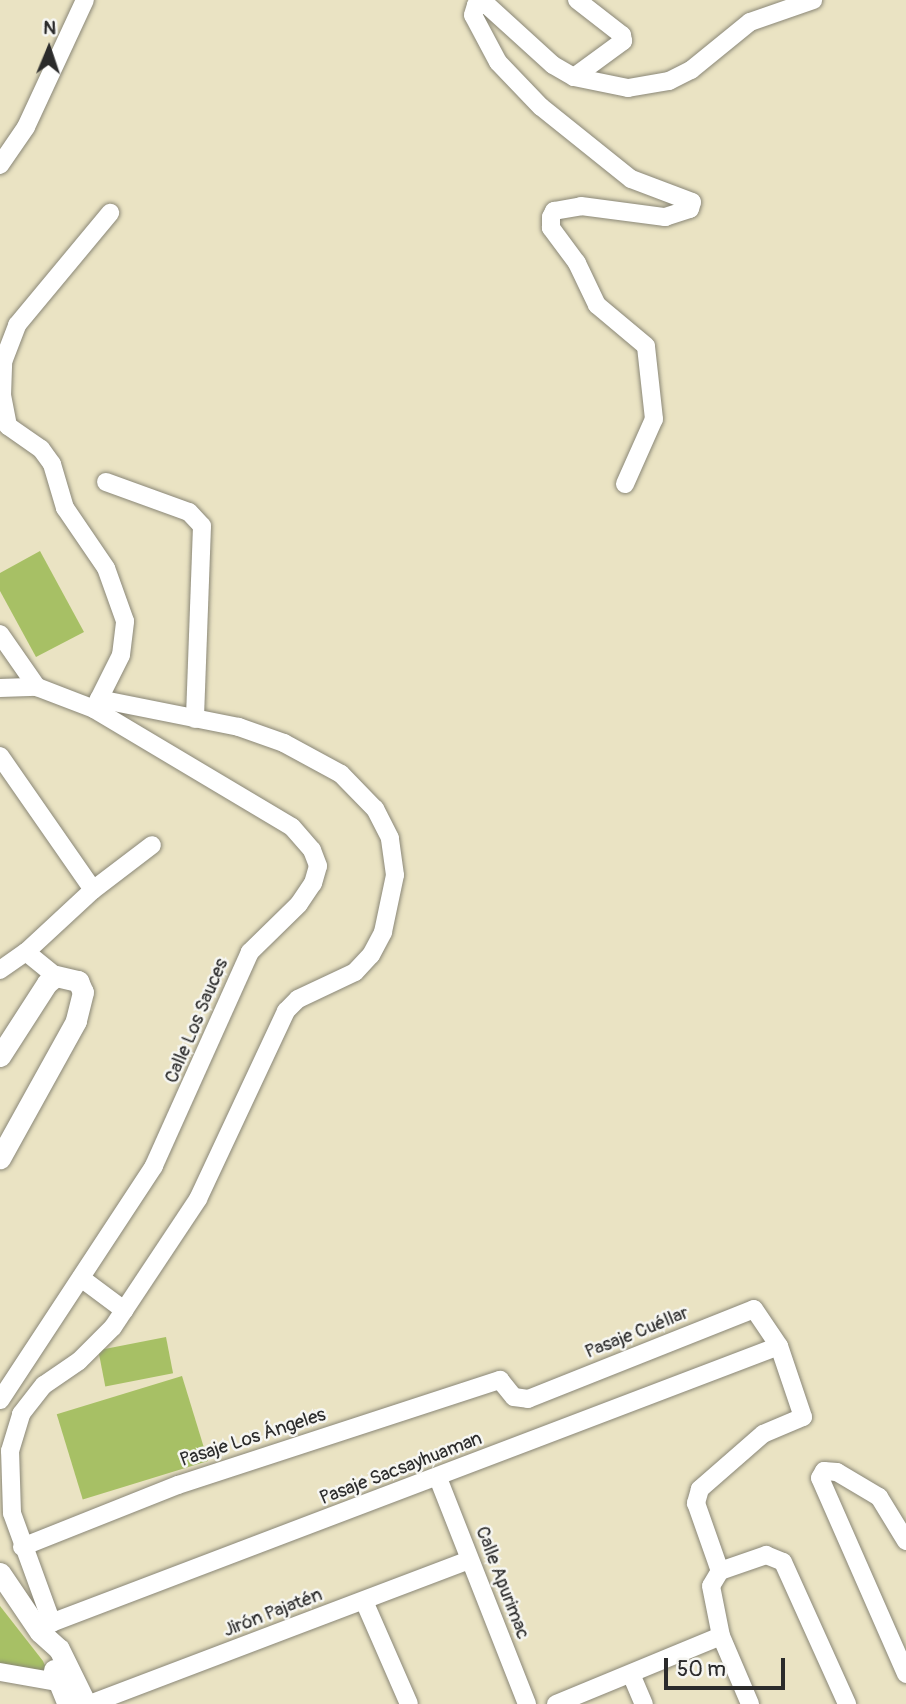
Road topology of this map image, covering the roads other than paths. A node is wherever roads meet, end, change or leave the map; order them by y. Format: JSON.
{"nodes":[{"id":1,"x":85,"y":0,"type":"edge"},
{"id":2,"x":577,"y":0,"type":"edge"},
{"id":3,"x":813,"y":0,"type":"edge"},
{"id":4,"x":481,"y":1,"type":"edge"},
{"id":5,"x":574,"y":77,"type":"junction"},
{"id":6,"x":0,"y":165,"type":"edge"},
{"id":7,"x":110,"y":213,"type":"dead end"},
{"id":8,"x":106,"y":482,"type":"dead end"},
{"id":9,"x":625,"y":484,"type":"dead end"},
{"id":10,"x":0,"y":635,"type":"edge"},
{"id":11,"x":37,"y":687,"type":"junction"},
{"id":12,"x":0,"y":688,"type":"edge"},
{"id":13,"x":97,"y":704,"type":"junction"},
{"id":14,"x":195,"y":719,"type":"junction"},
{"id":15,"x":0,"y":756,"type":"edge"},
{"id":16,"x":152,"y":845,"type":"dead end"},
{"id":17,"x":93,"y":890,"type":"junction"},
{"id":18,"x":26,"y":953,"type":"junction"},
{"id":19,"x":0,"y":970,"type":"edge"},
{"id":20,"x":56,"y":976,"type":"junction"},
{"id":21,"x":0,"y":1056,"type":"edge"},
{"id":22,"x":0,"y":1158,"type":"edge"},
{"id":23,"x":81,"y":1278,"type":"junction"},
{"id":24,"x":124,"y":1310,"type":"junction"},
{"id":25,"x":779,"y":1346,"type":"junction"},
{"id":26,"x":500,"y":1380,"type":"joint"},
{"id":27,"x":0,"y":1401,"type":"edge"},
{"id":28,"x":438,"y":1478,"type":"junction"},
{"id":29,"x":906,"y":1541,"type":"edge"},
{"id":30,"x":22,"y":1547,"type":"junction"},
{"id":31,"x":470,"y":1560,"type":"junction"},
{"id":32,"x":720,"y":1571,"type":"junction"},
{"id":33,"x":0,"y":1573,"type":"edge"},
{"id":34,"x":364,"y":1601,"type":"junction"},
{"id":35,"x":43,"y":1628,"type":"junction"},
{"id":36,"x":721,"y":1636,"type":"junction"},
{"id":37,"x":0,"y":1672,"type":"edge"},
{"id":38,"x":631,"y":1674,"type":"junction"},
{"id":39,"x":906,"y":1674,"type":"edge"},
{"id":40,"x":68,"y":1690,"type":"edge"},
{"id":41,"x":88,"y":1704,"type":"edge"},
{"id":42,"x":409,"y":1704,"type":"edge"},
{"id":43,"x":527,"y":1704,"type":"edge"},
{"id":44,"x":556,"y":1704,"type":"edge"},
{"id":45,"x":644,"y":1704,"type":"edge"},
{"id":46,"x":750,"y":1704,"type":"edge"},
{"id":47,"x":847,"y":1704,"type":"edge"}],
"edges":[{"from":1,"to":6,"type":"street"},
{"from":2,"to":5,"type":"street"},
{"from":3,"to":5,"type":"street"},
{"from":4,"to":5,"type":"street"},
{"from":4,"to":9,"type":"street"},
{"from":7,"to":13,"type":"street"},
{"from":8,"to":14,"type":"street"},
{"from":10,"to":11,"type":"street"},
{"from":11,"to":12,"type":"street"},
{"from":11,"to":13,"type":"street"},
{"from":13,"to":14,"type":"street"},
{"from":13,"to":23,"type":"street","name":"Calle Los Sauces"},
{"from":14,"to":24,"type":"street"},
{"from":15,"to":17,"type":"street"},
{"from":16,"to":17,"type":"street"},
{"from":17,"to":18,"type":"street"},
{"from":18,"to":19,"type":"street"},
{"from":18,"to":20,"type":"street"},
{"from":20,"to":21,"type":"street"},
{"from":20,"to":22,"type":"street"},
{"from":23,"to":24,"type":"street"},
{"from":23,"to":27,"type":"street","name":"Calle Los Sauces"},
{"from":24,"to":30,"type":"street"},
{"from":25,"to":26,"type":"street","name":"Pasaje Cuéllar"},
{"from":25,"to":28,"type":"street","name":"Pasaje Sacsayhuaman"},
{"from":25,"to":32,"type":"street"},
{"from":26,"to":30,"type":"street","name":"Pasaje Los Ángeles"},
{"from":28,"to":31,"type":"street","name":"Calle Apurimac"},
{"from":28,"to":35,"type":"street","name":"Pasaje Sacsayhuaman"},
{"from":29,"to":39,"type":"street"},
{"from":30,"to":35,"type":"street"},
{"from":31,"to":34,"type":"street","name":"Jirón Pajatén"},
{"from":31,"to":43,"type":"street","name":"Calle Apurimac"},
{"from":32,"to":36,"type":"street"},
{"from":32,"to":47,"type":"street"},
{"from":33,"to":35,"type":"street"},
{"from":34,"to":41,"type":"street","name":"Jirón Pajatén"},
{"from":34,"to":42,"type":"street"},
{"from":35,"to":40,"type":"street"},
{"from":36,"to":38,"type":"street"},
{"from":36,"to":46,"type":"street"},
{"from":37,"to":40,"type":"street"},
{"from":38,"to":44,"type":"street"},
{"from":38,"to":45,"type":"street"},
{"from":40,"to":41,"type":"street"}]}
